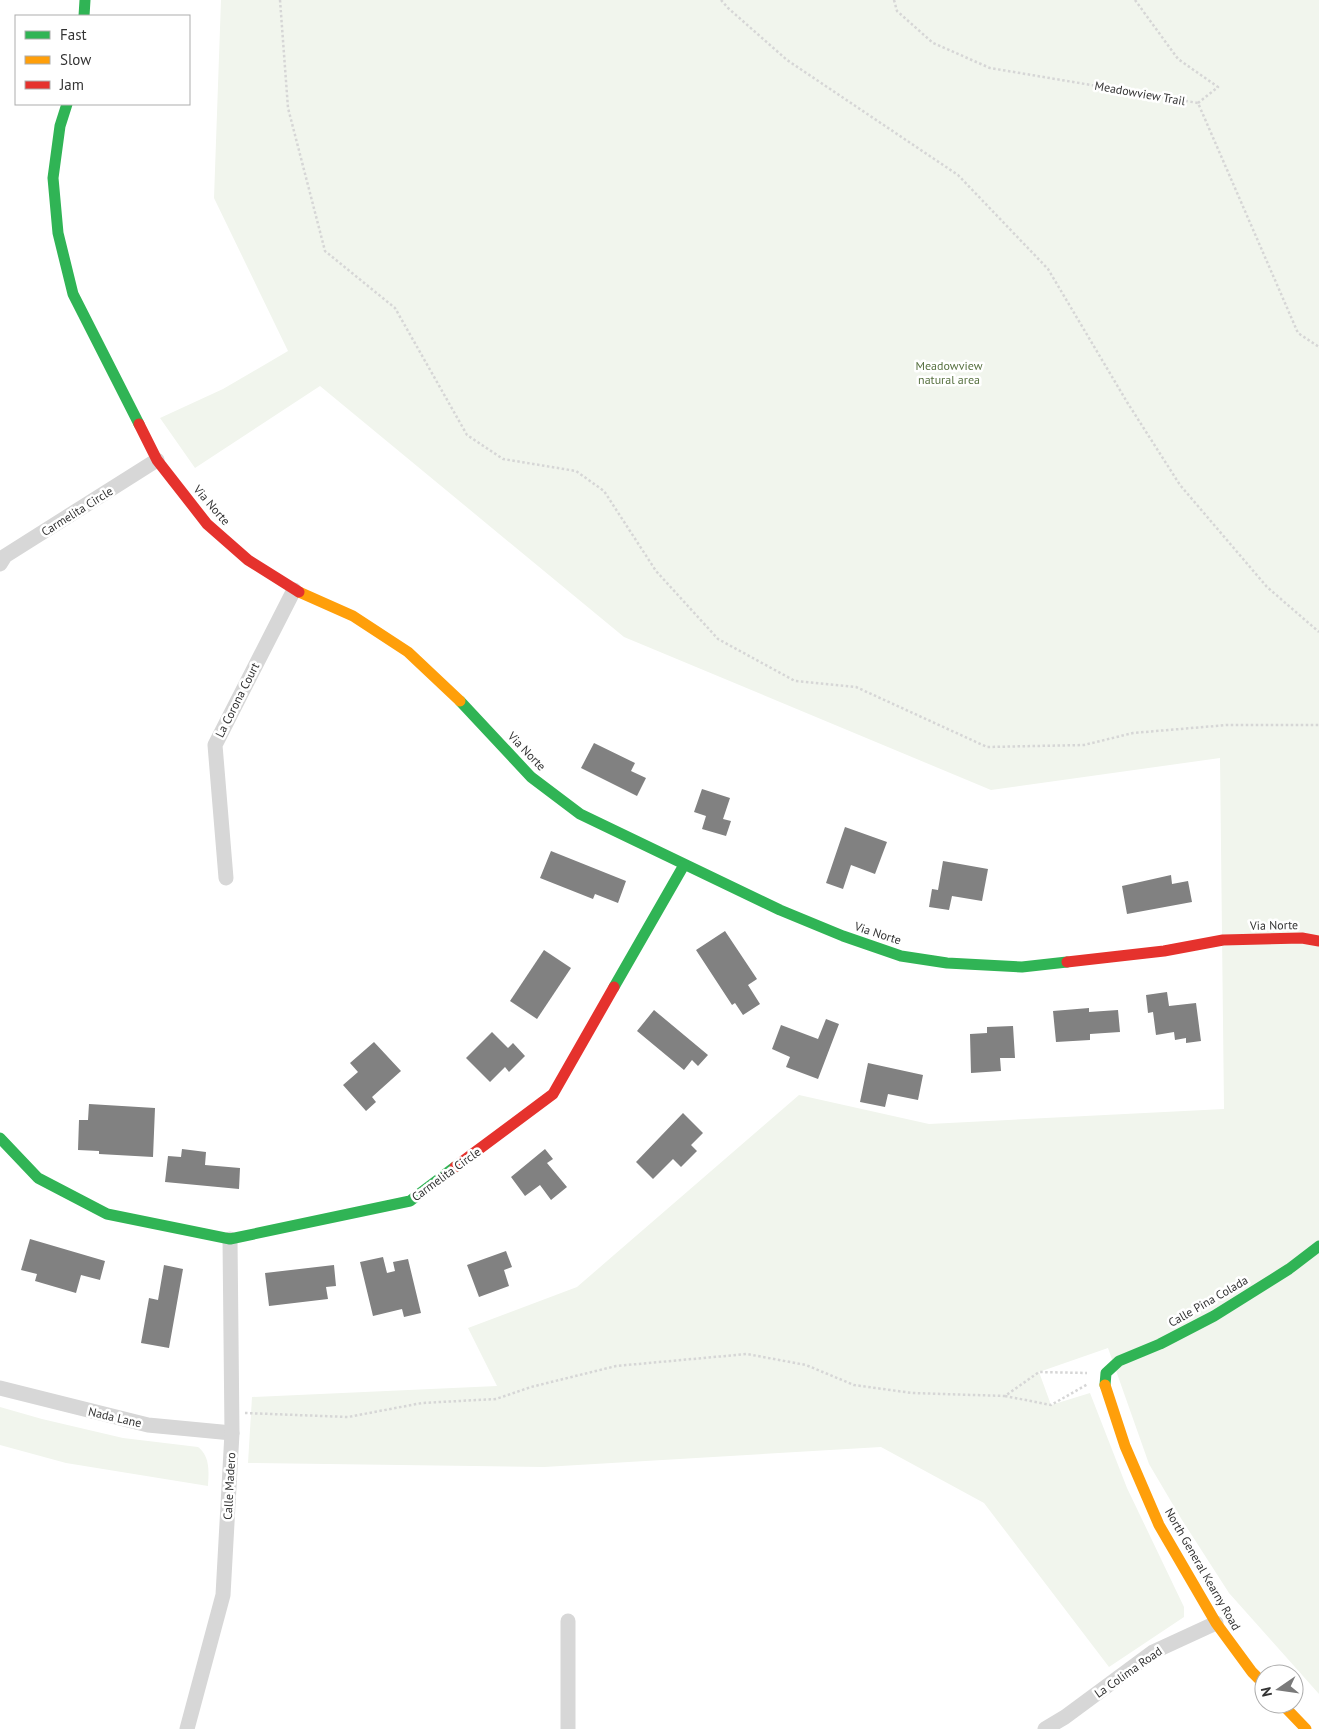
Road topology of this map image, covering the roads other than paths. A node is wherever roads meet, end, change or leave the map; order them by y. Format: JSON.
{"nodes":[{"id":1,"x":85,"y":0,"type":"edge"},
{"id":2,"x":84,"y":15,"type":"edge"},
{"id":3,"x":67,"y":105,"type":"edge"},
{"id":4,"x":157,"y":460,"type":"junction"},
{"id":5,"x":0,"y":564,"type":"edge"},
{"id":6,"x":294,"y":590,"type":"junction"},
{"id":7,"x":684,"y":865,"type":"junction"},
{"id":8,"x":226,"y":878,"type":"dead end"},
{"id":9,"x":1319,"y":941,"type":"edge"},
{"id":10,"x":0,"y":1138,"type":"edge"},
{"id":11,"x":230,"y":1239,"type":"junction"},
{"id":12,"x":1319,"y":1246,"type":"edge"},
{"id":13,"x":1106,"y":1374,"type":"joint"},
{"id":14,"x":0,"y":1388,"type":"edge"},
{"id":15,"x":232,"y":1433,"type":"junction"},
{"id":16,"x":568,"y":1621,"type":"dead end"},
{"id":17,"x":1216,"y":1623,"type":"junction"},
{"id":18,"x":1254,"y":1674,"type":"edge"},
{"id":19,"x":1292,"y":1714,"type":"edge"},
{"id":20,"x":187,"y":1729,"type":"edge"},
{"id":21,"x":568,"y":1729,"type":"edge"},
{"id":22,"x":1045,"y":1729,"type":"edge"},
{"id":23,"x":1306,"y":1729,"type":"edge"}],
"edges":[{"from":1,"to":2,"type":"street"},
{"from":3,"to":4,"type":"street","name":"Via Norte"},
{"from":4,"to":5,"type":"street","name":"Carmelita Circle"},
{"from":4,"to":6,"type":"street","name":"Via Norte"},
{"from":6,"to":7,"type":"street","name":"Via Norte"},
{"from":6,"to":8,"type":"street","name":"La Corona Court"},
{"from":7,"to":9,"type":"street","name":"Via Norte"},
{"from":7,"to":11,"type":"street","name":"Carmelita Circle"},
{"from":10,"to":11,"type":"street","name":"Carmelita Circle"},
{"from":11,"to":15,"type":"street","name":"Calle Madero"},
{"from":12,"to":13,"type":"street","name":"Calle Pina Colada"},
{"from":13,"to":17,"type":"street","name":"North General Kearny Road"},
{"from":14,"to":15,"type":"street","name":"Nada Lane"},
{"from":15,"to":20,"type":"street","name":"Calle Madero"},
{"from":16,"to":21,"type":"street"},
{"from":17,"to":18,"type":"street","name":"North General Kearny Road"},
{"from":17,"to":22,"type":"street","name":"La Colima Road"},
{"from":19,"to":23,"type":"street"}]}
